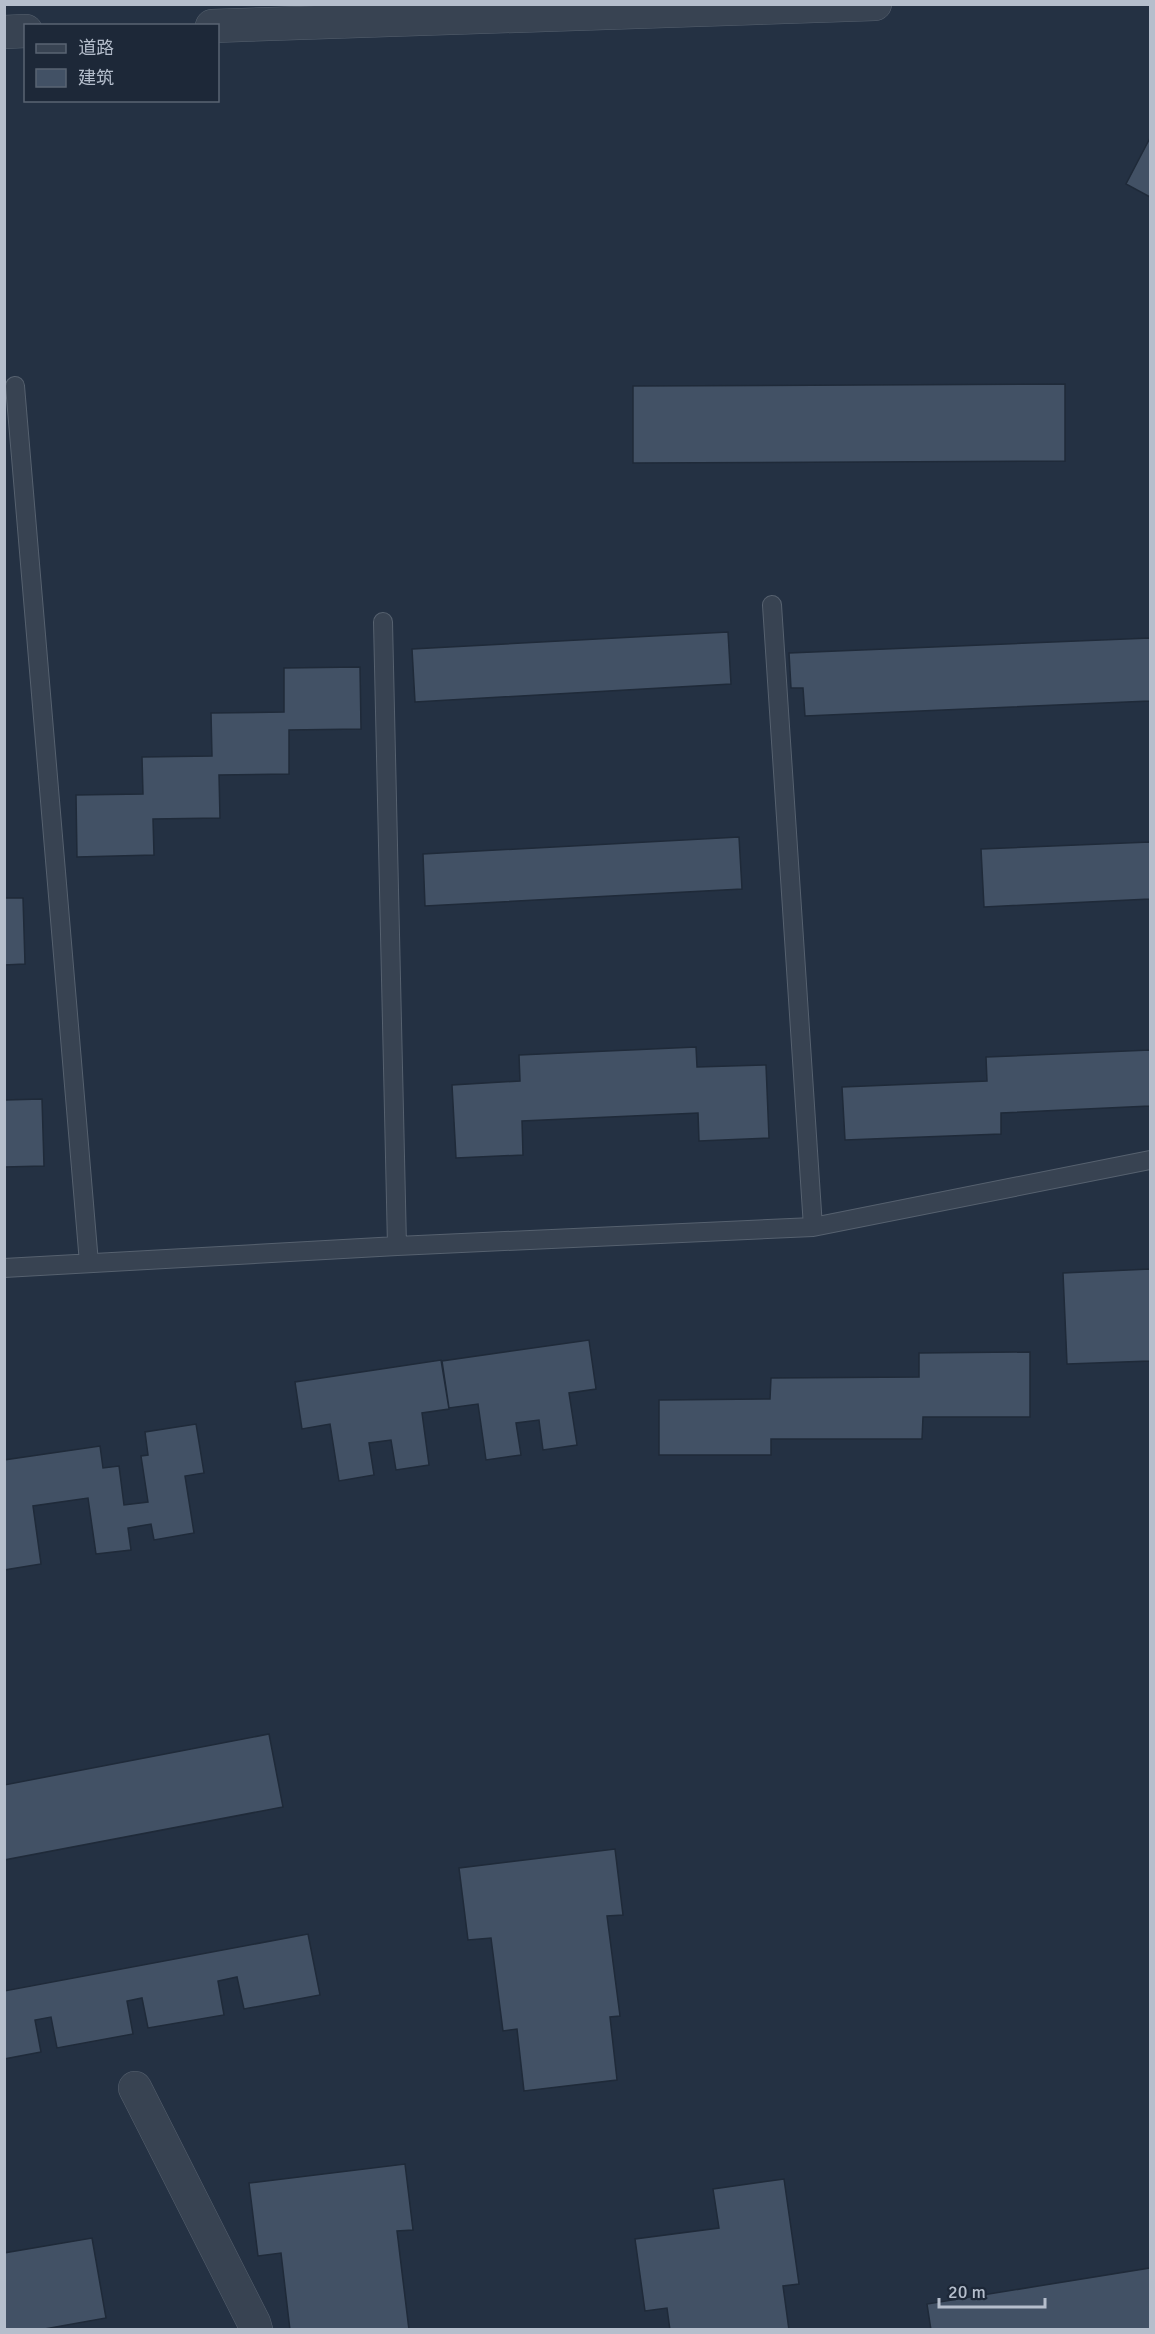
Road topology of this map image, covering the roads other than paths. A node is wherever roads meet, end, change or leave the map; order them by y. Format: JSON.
{"nodes":[{"id":1,"x":874,"y":4,"type":"edge"},
{"id":2,"x":219,"y":26,"type":"edge"},
{"id":3,"x":24,"y":31,"type":"edge"},
{"id":4,"x":4,"y":32,"type":"edge"},
{"id":5,"x":15,"y":386,"type":"dead end"},
{"id":6,"x":772,"y":605,"type":"dead end"},
{"id":7,"x":383,"y":622,"type":"dead end"},
{"id":8,"x":1150,"y":1160,"type":"edge"},
{"id":9,"x":813,"y":1227,"type":"junction"},
{"id":10,"x":397,"y":1246,"type":"junction"},
{"id":11,"x":89,"y":1263,"type":"junction"},
{"id":12,"x":4,"y":1268,"type":"edge"},
{"id":13,"x":135,"y":2088,"type":"dead end"},
{"id":14,"x":256,"y":2330,"type":"edge"}],
"edges":[{"from":1,"to":2,"type":"street"},
{"from":3,"to":4,"type":"street"},
{"from":5,"to":11,"type":"lane"},
{"from":6,"to":9,"type":"lane"},
{"from":7,"to":10,"type":"lane"},
{"from":8,"to":9,"type":"lane"},
{"from":9,"to":10,"type":"lane"},
{"from":10,"to":11,"type":"lane"},
{"from":11,"to":12,"type":"lane"},
{"from":13,"to":14,"type":"street"}]}
